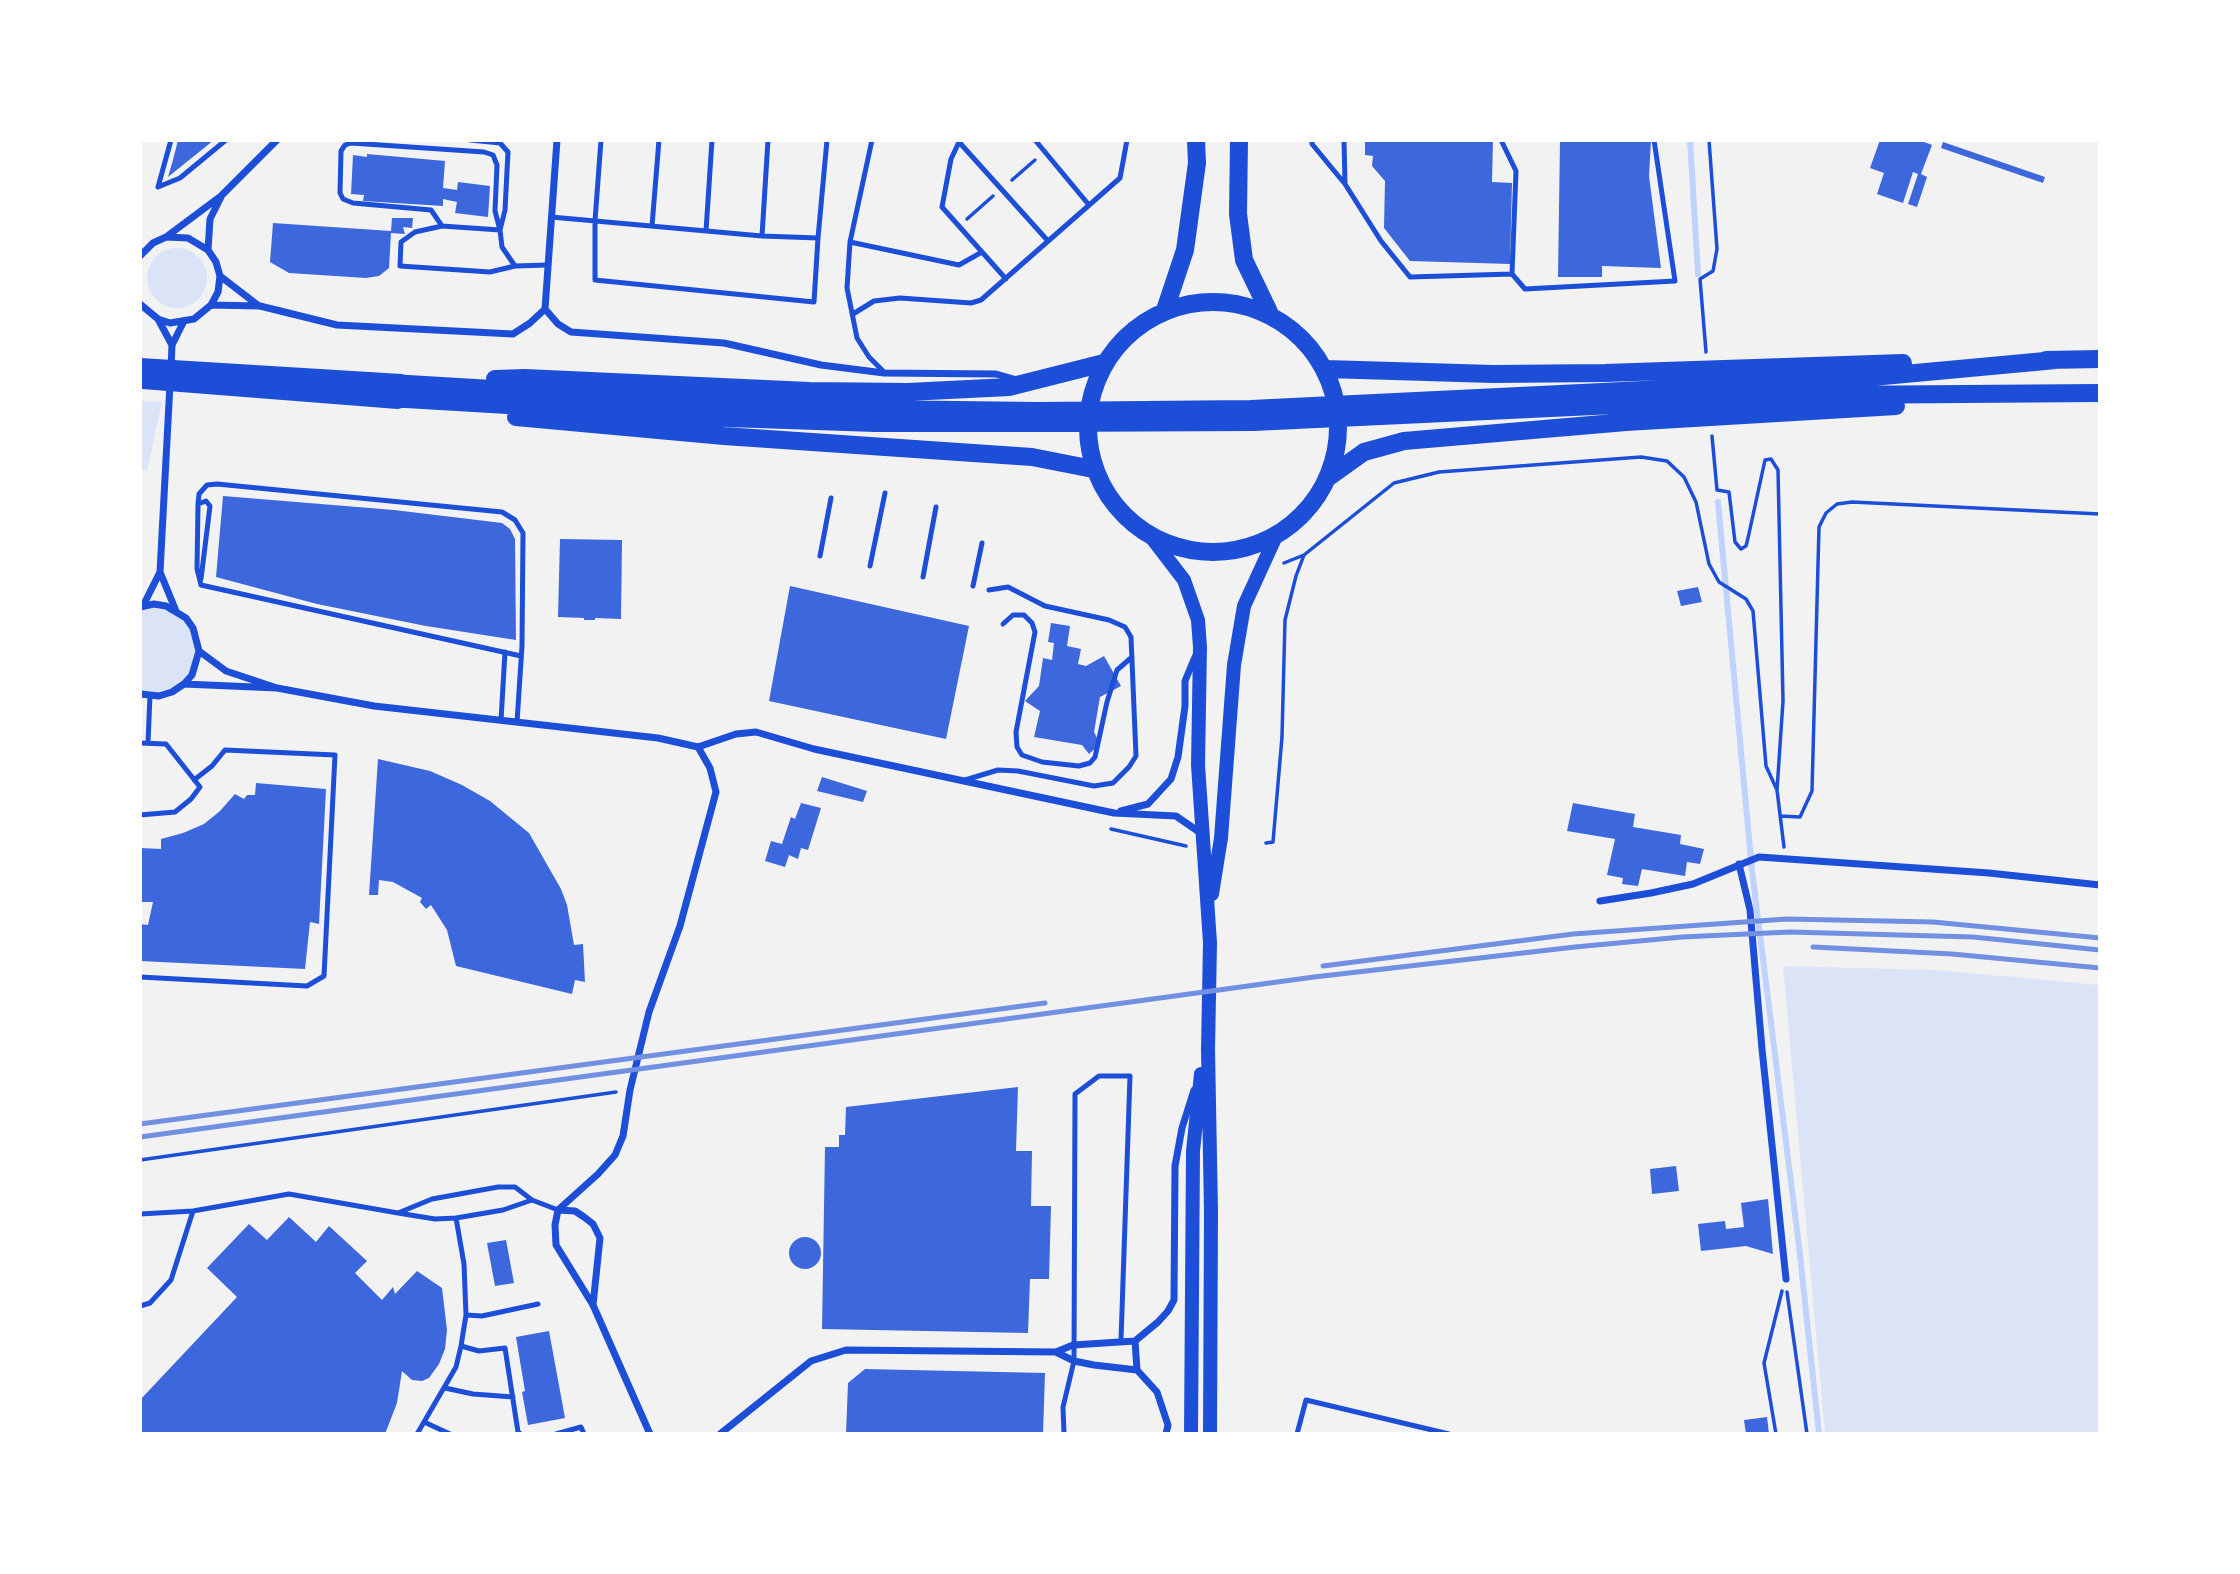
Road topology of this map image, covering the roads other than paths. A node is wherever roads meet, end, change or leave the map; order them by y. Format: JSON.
{"nodes":[{"id":1,"x":171,"y":140,"type":"edge"},
{"id":2,"x":226,"y":140,"type":"edge"},
{"id":3,"x":264,"y":140,"type":"edge"},
{"id":4,"x":277,"y":140,"type":"edge"},
{"id":5,"x":470,"y":140,"type":"edge"},
{"id":6,"x":557,"y":140,"type":"edge"},
{"id":7,"x":601,"y":140,"type":"edge"},
{"id":8,"x":659,"y":140,"type":"edge"},
{"id":9,"x":712,"y":140,"type":"edge"},
{"id":10,"x":768,"y":140,"type":"edge"},
{"id":11,"x":827,"y":140,"type":"edge"},
{"id":12,"x":872,"y":140,"type":"edge"},
{"id":13,"x":1035,"y":140,"type":"edge"},
{"id":14,"x":1127,"y":140,"type":"edge"},
{"id":15,"x":1196,"y":140,"type":"edge"},
{"id":16,"x":1239,"y":140,"type":"edge"},
{"id":17,"x":1312,"y":140,"type":"edge"},
{"id":18,"x":1344,"y":140,"type":"edge"},
{"id":19,"x":1501,"y":140,"type":"edge"},
{"id":20,"x":1654,"y":140,"type":"edge"},
{"id":21,"x":960,"y":141,"type":"edge"},
{"id":22,"x":271,"y":147,"type":"junction"},
{"id":23,"x":1345,"y":184,"type":"junction"},
{"id":24,"x":221,"y":196,"type":"junction"},
{"id":25,"x":1089,"y":205,"type":"junction"},
{"id":26,"x":551,"y":217,"type":"junction"},
{"id":27,"x":595,"y":221,"type":"junction"},
{"id":28,"x":442,"y":226,"type":"junction"},
{"id":29,"x":652,"y":226,"type":"junction"},
{"id":30,"x":500,"y":230,"type":"junction"},
{"id":31,"x":706,"y":231,"type":"junction"},
{"id":32,"x":762,"y":236,"type":"junction"},
{"id":33,"x":166,"y":237,"type":"junction"},
{"id":34,"x":818,"y":238,"type":"junction"},
{"id":35,"x":1048,"y":241,"type":"junction"},
{"id":36,"x":850,"y":242,"type":"junction"},
{"id":37,"x":208,"y":250,"type":"junction"},
{"id":38,"x":982,"y":252,"type":"junction"},
{"id":39,"x":140,"y":256,"type":"edge"},
{"id":40,"x":548,"y":265,"type":"junction"},
{"id":41,"x":515,"y":266,"type":"junction"},
{"id":42,"x":1512,"y":274,"type":"junction"},
{"id":43,"x":219,"y":276,"type":"junction"},
{"id":44,"x":1006,"y":279,"type":"junction"},
{"id":45,"x":140,"y":304,"type":"edge"},
{"id":46,"x":211,"y":305,"type":"junction"},
{"id":47,"x":260,"y":306,"type":"junction"},
{"id":48,"x":545,"y":309,"type":"junction"},
{"id":49,"x":1165,"y":310,"type":"junction"},
{"id":50,"x":1269,"y":312,"type":"junction"},
{"id":51,"x":853,"y":314,"type":"junction"},
{"id":52,"x":158,"y":319,"type":"junction"},
{"id":53,"x":183,"y":323,"type":"junction"},
{"id":54,"x":172,"y":345,"type":"junction"},
{"id":55,"x":2100,"y":359,"type":"edge"},
{"id":56,"x":2056,"y":360,"type":"junction"},
{"id":57,"x":1104,"y":363,"type":"junction"},
{"id":58,"x":140,"y":367,"type":"edge"},
{"id":59,"x":1326,"y":369,"type":"junction"},
{"id":60,"x":884,"y":373,"type":"junction"},
{"id":61,"x":208,"y":378,"type":"junction"},
{"id":62,"x":140,"y":380,"type":"edge"},
{"id":63,"x":1029,"y":383,"type":"junction"},
{"id":64,"x":390,"y":391,"type":"junction"},
{"id":65,"x":2100,"y":393,"type":"edge"},
{"id":66,"x":2044,"y":395,"type":"junction"},
{"id":67,"x":1093,"y":469,"type":"junction"},
{"id":68,"x":1329,"y":477,"type":"junction"},
{"id":69,"x":885,"y":494,"type":"dead end"},
{"id":70,"x":831,"y":498,"type":"dead end"},
{"id":71,"x":198,"y":504,"type":"junction"},
{"id":72,"x":936,"y":507,"type":"dead end"},
{"id":73,"x":1276,"y":536,"type":"junction"},
{"id":74,"x":1151,"y":537,"type":"junction"},
{"id":75,"x":982,"y":543,"type":"dead end"},
{"id":76,"x":820,"y":556,"type":"dead end"},
{"id":77,"x":870,"y":566,"type":"dead end"},
{"id":78,"x":160,"y":572,"type":"junction"},
{"id":79,"x":923,"y":576,"type":"dead end"},
{"id":80,"x":201,"y":585,"type":"junction"},
{"id":81,"x":973,"y":586,"type":"dead end"},
{"id":82,"x":989,"y":590,"type":"dead end"},
{"id":83,"x":142,"y":606,"type":"edge"},
{"id":84,"x":177,"y":611,"type":"junction"},
{"id":85,"x":1003,"y":624,"type":"dead end"},
{"id":86,"x":1200,"y":647,"type":"junction"},
{"id":87,"x":199,"y":651,"type":"junction"},
{"id":88,"x":505,"y":652,"type":"junction"},
{"id":89,"x":521,"y":656,"type":"junction"},
{"id":90,"x":1132,"y":657,"type":"junction"},
{"id":91,"x":184,"y":684,"type":"junction"},
{"id":92,"x":276,"y":688,"type":"junction"},
{"id":93,"x":140,"y":694,"type":"edge"},
{"id":94,"x":150,"y":695,"type":"junction"},
{"id":95,"x":501,"y":720,"type":"junction"},
{"id":96,"x":517,"y":722,"type":"junction"},
{"id":97,"x":140,"y":743,"type":"edge"},
{"id":98,"x":148,"y":743,"type":"junction"},
{"id":99,"x":698,"y":747,"type":"junction"},
{"id":100,"x":194,"y":780,"type":"junction"},
{"id":101,"x":965,"y":780,"type":"junction"},
{"id":102,"x":1114,"y":813,"type":"junction"},
{"id":103,"x":140,"y":815,"type":"edge"},
{"id":104,"x":1202,"y":834,"type":"junction"},
{"id":105,"x":1739,"y":864,"type":"junction"},
{"id":106,"x":2100,"y":886,"type":"edge"},
{"id":107,"x":1600,"y":901,"type":"dead end"},
{"id":108,"x":1209,"y":919,"type":"junction"},
{"id":109,"x":140,"y":977,"type":"edge"},
{"id":110,"x":1208,"y":1049,"type":"junction"},
{"id":111,"x":1202,"y":1064,"type":"junction"},
{"id":112,"x":532,"y":1200,"type":"junction"},
{"id":113,"x":558,"y":1210,"type":"junction"},
{"id":114,"x":193,"y":1211,"type":"junction"},
{"id":115,"x":398,"y":1213,"type":"junction"},
{"id":116,"x":140,"y":1214,"type":"edge"},
{"id":117,"x":456,"y":1218,"type":"junction"},
{"id":118,"x":1786,"y":1279,"type":"road end"},
{"id":119,"x":538,"y":1304,"type":"dead end"},
{"id":120,"x":593,"y":1305,"type":"junction"},
{"id":121,"x":140,"y":1306,"type":"edge"},
{"id":122,"x":466,"y":1315,"type":"junction"},
{"id":123,"x":1121,"y":1340,"type":"junction"},
{"id":124,"x":1135,"y":1341,"type":"junction"},
{"id":125,"x":1073,"y":1345,"type":"junction"},
{"id":126,"x":461,"y":1346,"type":"junction"},
{"id":127,"x":1056,"y":1352,"type":"junction"},
{"id":128,"x":1074,"y":1361,"type":"junction"},
{"id":129,"x":1137,"y":1370,"type":"junction"},
{"id":130,"x":445,"y":1388,"type":"junction"},
{"id":131,"x":513,"y":1397,"type":"junction"},
{"id":132,"x":424,"y":1422,"type":"junction"},
{"id":133,"x":518,"y":1433,"type":"edge"},
{"id":134,"x":417,"y":1434,"type":"edge"},
{"id":135,"x":450,"y":1434,"type":"edge"},
{"id":136,"x":556,"y":1434,"type":"edge"},
{"id":137,"x":584,"y":1434,"type":"edge"},
{"id":138,"x":650,"y":1434,"type":"edge"},
{"id":139,"x":720,"y":1434,"type":"edge"},
{"id":140,"x":1063,"y":1434,"type":"edge"},
{"id":141,"x":1166,"y":1434,"type":"edge"},
{"id":142,"x":1191,"y":1434,"type":"edge"},
{"id":143,"x":1210,"y":1434,"type":"edge"},
{"id":144,"x":1297,"y":1434,"type":"edge"},
{"id":145,"x":1449,"y":1434,"type":"edge"}],
"edges":[{"from":1,"to":2,"type":"lane"},
{"from":3,"to":22,"type":"lane"},
{"from":4,"to":22,"type":"street"},
{"from":5,"to":30,"type":"lane"},
{"from":6,"to":26,"type":"street"},
{"from":7,"to":27,"type":"lane"},
{"from":8,"to":29,"type":"lane"},
{"from":9,"to":31,"type":"lane"},
{"from":10,"to":32,"type":"lane"},
{"from":11,"to":34,"type":"lane"},
{"from":12,"to":36,"type":"lane"},
{"from":13,"to":25,"type":"lane"},
{"from":14,"to":25,"type":"lane"},
{"from":15,"to":49,"type":"main road"},
{"from":16,"to":50,"type":"main road"},
{"from":17,"to":23,"type":"lane"},
{"from":18,"to":23,"type":"lane"},
{"from":19,"to":42,"type":"lane"},
{"from":20,"to":42,"type":"lane"},
{"from":21,"to":35,"type":"lane"},
{"from":21,"to":38,"type":"lane"},
{"from":22,"to":24,"type":"street"},
{"from":23,"to":42,"type":"lane"},
{"from":24,"to":33,"type":"street"},
{"from":24,"to":37,"type":"street"},
{"from":25,"to":35,"type":"lane"},
{"from":26,"to":27,"type":"lane"},
{"from":26,"to":40,"type":"street"},
{"from":27,"to":29,"type":"lane"},
{"from":27,"to":34,"type":"lane"},
{"from":28,"to":30,"type":"lane"},
{"from":28,"to":30,"type":"lane"},
{"from":28,"to":41,"type":"lane"},
{"from":29,"to":31,"type":"lane"},
{"from":30,"to":41,"type":"lane"},
{"from":31,"to":32,"type":"lane"},
{"from":32,"to":34,"type":"lane"},
{"from":33,"to":37,"type":"street"},
{"from":33,"to":39,"type":"street"},
{"from":35,"to":44,"type":"lane"},
{"from":36,"to":38,"type":"lane"},
{"from":36,"to":51,"type":"lane"},
{"from":37,"to":43,"type":"street"},
{"from":38,"to":44,"type":"lane"},
{"from":40,"to":41,"type":"lane"},
{"from":40,"to":48,"type":"street"},
{"from":43,"to":46,"type":"street"},
{"from":43,"to":47,"type":"street"},
{"from":44,"to":51,"type":"lane"},
{"from":45,"to":52,"type":"street"},
{"from":46,"to":47,"type":"street"},
{"from":46,"to":53,"type":"street"},
{"from":47,"to":48,"type":"street"},
{"from":48,"to":60,"type":"street"},
{"from":49,"to":50,"type":"main road"},
{"from":49,"to":57,"type":"main road"},
{"from":50,"to":59,"type":"main road"},
{"from":51,"to":60,"type":"lane"},
{"from":52,"to":53,"type":"street"},
{"from":52,"to":54,"type":"street"},
{"from":53,"to":54,"type":"street"},
{"from":54,"to":78,"type":"street"},
{"from":55,"to":56,"type":"main road"},
{"from":56,"to":59,"type":"main road"},
{"from":56,"to":64,"type":"main road"},
{"from":57,"to":63,"type":"main road"},
{"from":57,"to":67,"type":"main road"},
{"from":58,"to":61,"type":"main road"},
{"from":59,"to":68,"type":"main road"},
{"from":60,"to":63,"type":"street"},
{"from":61,"to":62,"type":"main road"},
{"from":61,"to":64,"type":"main road"},
{"from":63,"to":64,"type":"main road"},
{"from":64,"to":66,"type":"main road"},
{"from":64,"to":67,"type":"main road"},
{"from":65,"to":66,"type":"main road"},
{"from":66,"to":68,"type":"main road"},
{"from":67,"to":74,"type":"main road"},
{"from":68,"to":73,"type":"main road"},
{"from":69,"to":77,"type":"lane"},
{"from":70,"to":76,"type":"lane"},
{"from":71,"to":80,"type":"lane"},
{"from":71,"to":80,"type":"lane"},
{"from":71,"to":89,"type":"lane"},
{"from":72,"to":79,"type":"lane"},
{"from":73,"to":74,"type":"main road"},
{"from":73,"to":108,"type":"main road"},
{"from":74,"to":86,"type":"main road"},
{"from":75,"to":81,"type":"lane"},
{"from":78,"to":83,"type":"street"},
{"from":78,"to":84,"type":"street"},
{"from":80,"to":88,"type":"lane"},
{"from":82,"to":90,"type":"lane"},
{"from":83,"to":84,"type":"street"},
{"from":84,"to":87,"type":"street"},
{"from":85,"to":90,"type":"lane"},
{"from":86,"to":102,"type":"street"},
{"from":86,"to":104,"type":"main road"},
{"from":87,"to":91,"type":"street"},
{"from":87,"to":92,"type":"street"},
{"from":88,"to":89,"type":"lane"},
{"from":88,"to":95,"type":"lane"},
{"from":89,"to":96,"type":"lane"},
{"from":90,"to":101,"type":"lane"},
{"from":91,"to":92,"type":"street"},
{"from":91,"to":94,"type":"street"},
{"from":92,"to":95,"type":"street"},
{"from":93,"to":94,"type":"street"},
{"from":94,"to":98,"type":"lane"},
{"from":95,"to":96,"type":"street"},
{"from":96,"to":99,"type":"street"},
{"from":97,"to":98,"type":"lane"},
{"from":98,"to":100,"type":"lane"},
{"from":99,"to":101,"type":"street"},
{"from":99,"to":113,"type":"street"},
{"from":100,"to":103,"type":"lane"},
{"from":100,"to":109,"type":"lane"},
{"from":101,"to":102,"type":"street"},
{"from":102,"to":104,"type":"street"},
{"from":104,"to":108,"type":"main road"},
{"from":105,"to":106,"type":"street"},
{"from":105,"to":107,"type":"street"},
{"from":105,"to":118,"type":"street"},
{"from":108,"to":110,"type":"main road"},
{"from":110,"to":111,"type":"main road"},
{"from":110,"to":143,"type":"main road"},
{"from":111,"to":124,"type":"street"},
{"from":111,"to":142,"type":"main road"},
{"from":112,"to":113,"type":"lane"},
{"from":112,"to":115,"type":"lane"},
{"from":112,"to":117,"type":"lane"},
{"from":113,"to":120,"type":"street"},
{"from":113,"to":120,"type":"street"},
{"from":114,"to":115,"type":"lane"},
{"from":114,"to":116,"type":"lane"},
{"from":114,"to":121,"type":"lane"},
{"from":115,"to":117,"type":"lane"},
{"from":117,"to":122,"type":"lane"},
{"from":119,"to":122,"type":"lane"},
{"from":120,"to":138,"type":"street"},
{"from":122,"to":126,"type":"lane"},
{"from":123,"to":124,"type":"street"},
{"from":123,"to":125,"type":"street"},
{"from":123,"to":125,"type":"lane"},
{"from":124,"to":129,"type":"street"},
{"from":125,"to":127,"type":"street"},
{"from":125,"to":128,"type":"lane"},
{"from":126,"to":130,"type":"lane"},
{"from":126,"to":131,"type":"lane"},
{"from":127,"to":128,"type":"street"},
{"from":127,"to":139,"type":"street"},
{"from":128,"to":129,"type":"street"},
{"from":128,"to":140,"type":"lane"},
{"from":129,"to":141,"type":"street"},
{"from":130,"to":131,"type":"lane"},
{"from":130,"to":132,"type":"lane"},
{"from":131,"to":133,"type":"lane"},
{"from":132,"to":134,"type":"lane"},
{"from":132,"to":135,"type":"lane"},
{"from":136,"to":137,"type":"lane"},
{"from":144,"to":145,"type":"lane"}]}
